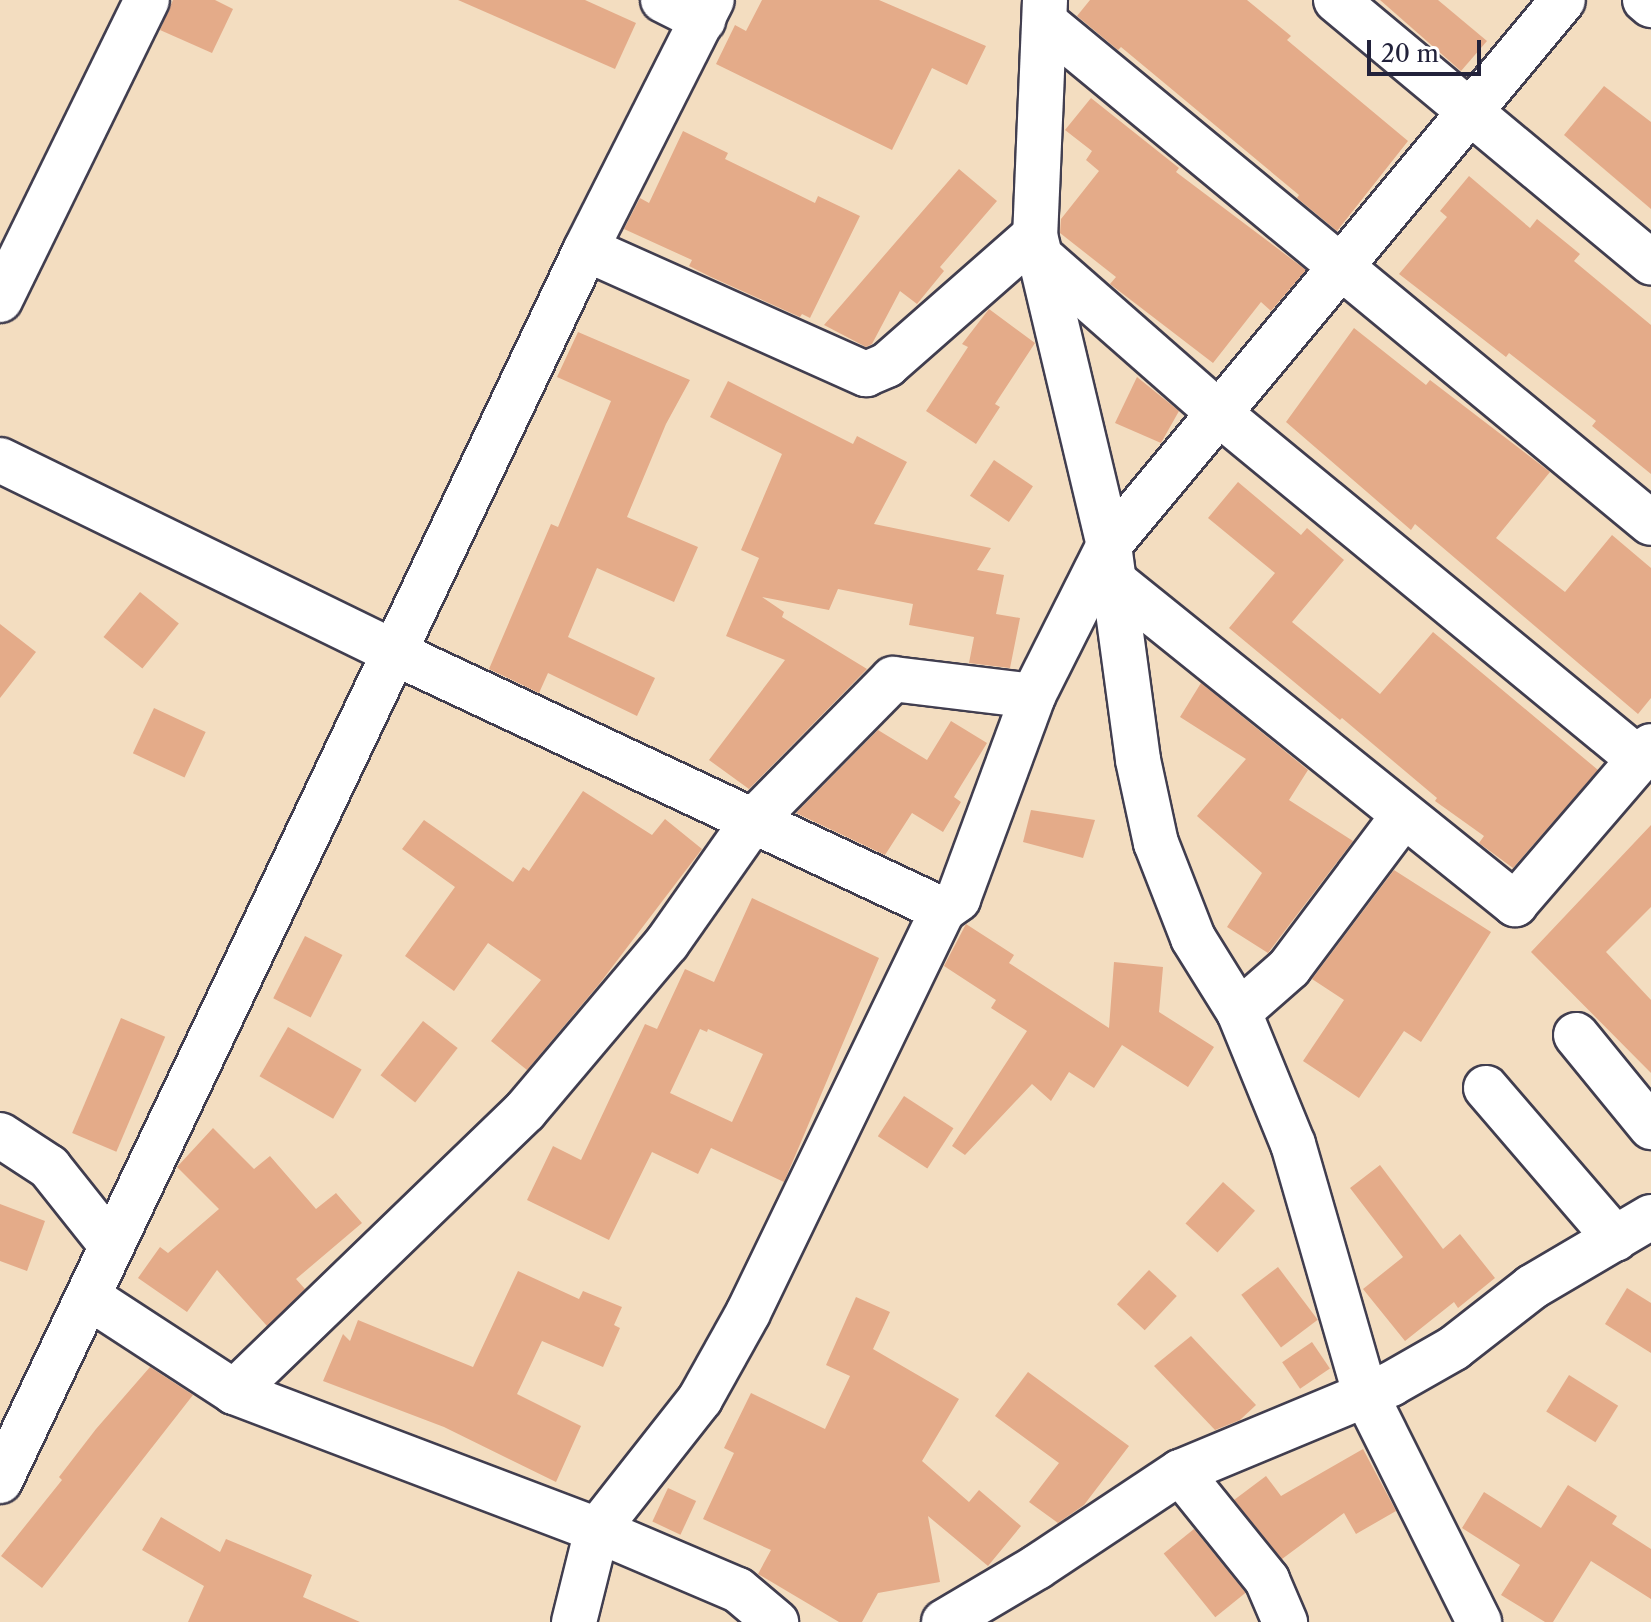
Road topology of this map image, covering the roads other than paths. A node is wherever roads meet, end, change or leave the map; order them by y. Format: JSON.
{"nodes":[{"id":1,"x":147,"y":0,"type":"edge"},
{"id":2,"x":663,"y":0,"type":"edge"},
{"id":3,"x":1336,"y":0,"type":"edge"},
{"id":4,"x":1563,"y":0,"type":"edge"},
{"id":5,"x":1645,"y":0,"type":"edge"},
{"id":6,"x":1651,"y":5,"type":"edge"},
{"id":7,"x":708,"y":10,"type":"edge"},
{"id":8,"x":1046,"y":12,"type":"edge"},
{"id":9,"x":1471,"y":112,"type":"junction"},
{"id":10,"x":1038,"y":246,"type":"junction"},
{"id":11,"x":586,"y":249,"type":"junction"},
{"id":12,"x":1651,"y":262,"type":"edge"},
{"id":13,"x":1340,"y":265,"type":"junction"},
{"id":14,"x":0,"y":300,"type":"edge"},
{"id":15,"x":1221,"y":415,"type":"junction"},
{"id":16,"x":0,"y":460,"type":"edge"},
{"id":17,"x":1651,"y":523,"type":"edge"},
{"id":18,"x":1112,"y":563,"type":"junction"},
{"id":19,"x":393,"y":652,"type":"junction"},
{"id":20,"x":1033,"y":696,"type":"junction"},
{"id":21,"x":1646,"y":753,"type":"edge"},
{"id":22,"x":1404,"y":815,"type":"junction"},
{"id":23,"x":752,"y":822,"type":"junction"},
{"id":24,"x":943,"y":910,"type":"junction"},
{"id":25,"x":1239,"y":1012,"type":"junction"},
{"id":26,"x":1576,"y":1035,"type":"dead end"},
{"id":27,"x":1486,"y":1088,"type":"dead end"},
{"id":28,"x":1651,"y":1127,"type":"edge"},
{"id":29,"x":0,"y":1135,"type":"edge"},
{"id":30,"x":1634,"y":1228,"type":"edge"},
{"id":31,"x":111,"y":1245,"type":"junction"},
{"id":32,"x":90,"y":1298,"type":"junction"},
{"id":33,"x":234,"y":1392,"type":"junction"},
{"id":34,"x":1365,"y":1393,"type":"junction"},
{"id":35,"x":1180,"y":1472,"type":"junction"},
{"id":36,"x":0,"y":1481,"type":"edge"},
{"id":37,"x":597,"y":1530,"type":"junction"},
{"id":38,"x":574,"y":1622,"type":"edge"},
{"id":39,"x":776,"y":1622,"type":"edge"},
{"id":40,"x":944,"y":1622,"type":"edge"},
{"id":41,"x":1285,"y":1622,"type":"edge"},
{"id":42,"x":1479,"y":1622,"type":"edge"}],
"edges":[{"from":1,"to":14,"type":"street"},
{"from":2,"to":7,"type":"street"},
{"from":3,"to":9,"type":"street"},
{"from":4,"to":9,"type":"street"},
{"from":5,"to":6,"type":"street"},
{"from":7,"to":11,"type":"street"},
{"from":8,"to":10,"type":"street"},
{"from":8,"to":13,"type":"street"},
{"from":9,"to":12,"type":"street"},
{"from":9,"to":13,"type":"street"},
{"from":10,"to":11,"type":"street"},
{"from":10,"to":15,"type":"street"},
{"from":10,"to":18,"type":"street"},
{"from":11,"to":19,"type":"street"},
{"from":13,"to":15,"type":"street"},
{"from":13,"to":17,"type":"street"},
{"from":15,"to":18,"type":"street"},
{"from":15,"to":21,"type":"street"},
{"from":16,"to":19,"type":"street"},
{"from":18,"to":20,"type":"street"},
{"from":18,"to":22,"type":"street"},
{"from":18,"to":25,"type":"street"},
{"from":19,"to":23,"type":"street"},
{"from":19,"to":31,"type":"street"},
{"from":20,"to":23,"type":"street"},
{"from":20,"to":24,"type":"street"},
{"from":21,"to":22,"type":"street"},
{"from":22,"to":25,"type":"street"},
{"from":23,"to":24,"type":"street"},
{"from":23,"to":33,"type":"street"},
{"from":24,"to":37,"type":"street"},
{"from":25,"to":34,"type":"street"},
{"from":26,"to":28,"type":"street"},
{"from":27,"to":30,"type":"street"},
{"from":29,"to":31,"type":"street"},
{"from":30,"to":34,"type":"street"},
{"from":31,"to":32,"type":"street"},
{"from":32,"to":33,"type":"street"},
{"from":32,"to":36,"type":"street"},
{"from":33,"to":37,"type":"street"},
{"from":34,"to":35,"type":"street"},
{"from":34,"to":42,"type":"street"},
{"from":35,"to":40,"type":"street"},
{"from":35,"to":41,"type":"street"},
{"from":37,"to":38,"type":"street"},
{"from":37,"to":39,"type":"street"}]}
